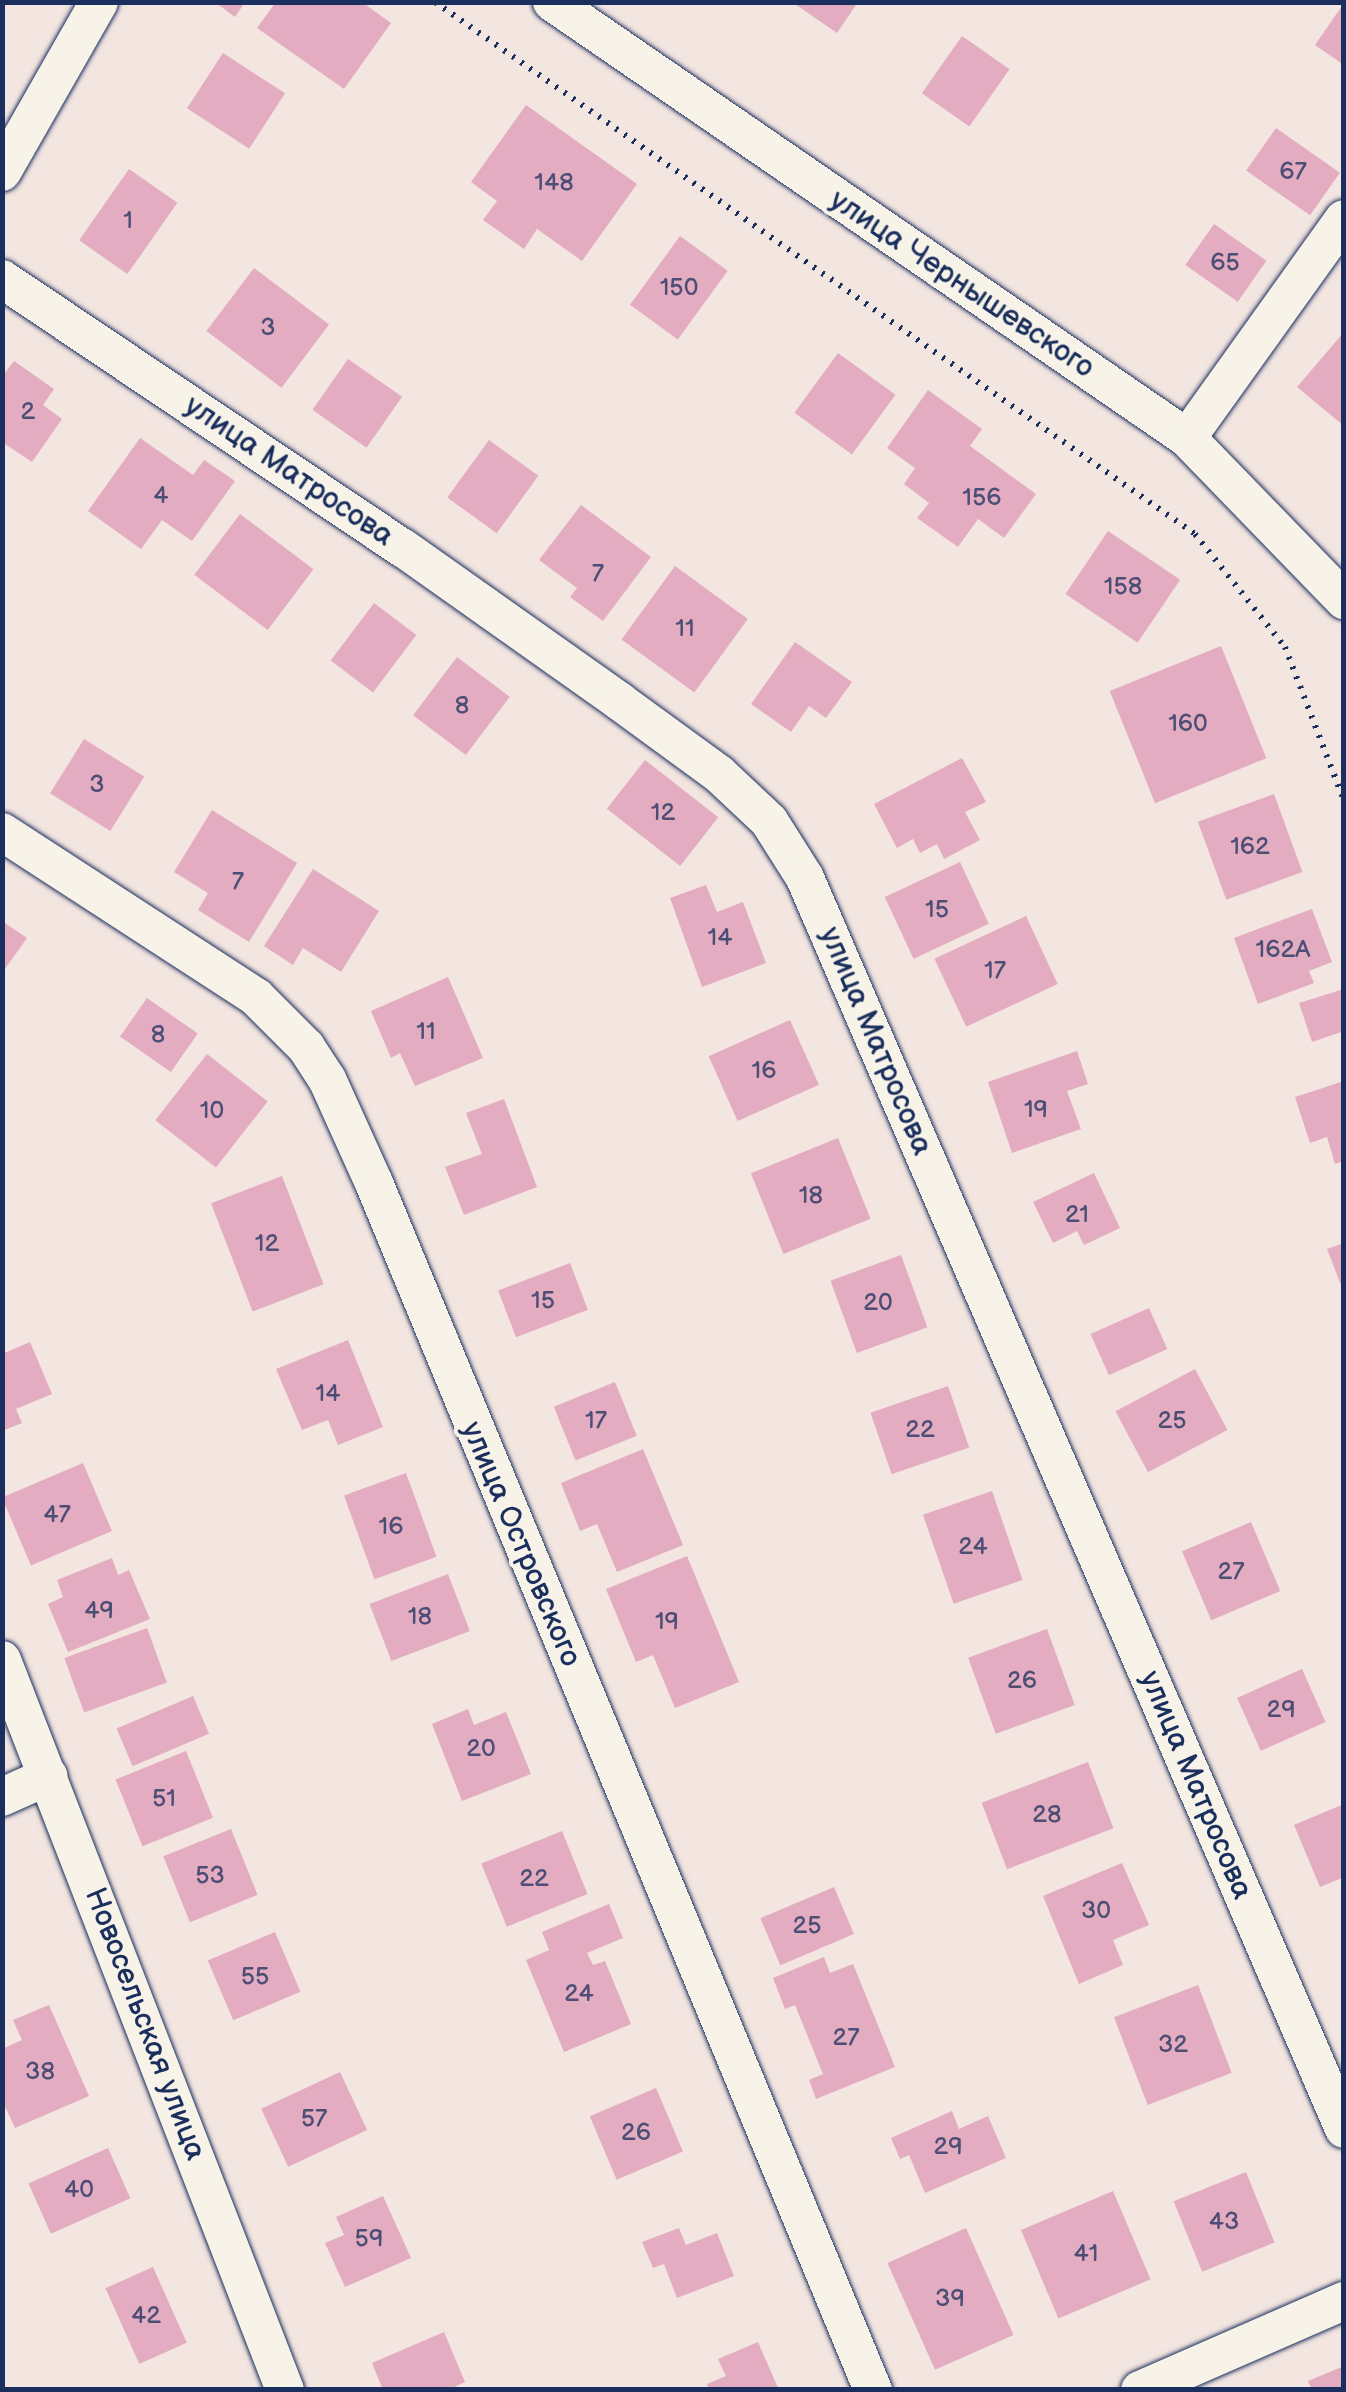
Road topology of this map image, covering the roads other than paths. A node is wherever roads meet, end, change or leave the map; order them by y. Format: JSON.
{"nodes":[{"id":1,"x":100,"y":2,"type":"edge"},
{"id":2,"x":552,"y":2,"type":"edge"},
{"id":3,"x":2,"y":172,"type":"edge"},
{"id":4,"x":1344,"y":219,"type":"edge"},
{"id":5,"x":2,"y":279,"type":"edge"},
{"id":6,"x":1187,"y":438,"type":"junction"},
{"id":7,"x":1344,"y":600,"type":"edge"},
{"id":8,"x":2,"y":832,"type":"edge"},
{"id":9,"x":2,"y":1660,"type":"edge"},
{"id":10,"x":50,"y":1776,"type":"junction"},
{"id":11,"x":2,"y":1797,"type":"edge"},
{"id":12,"x":1344,"y":2129,"type":"edge"},
{"id":13,"x":1344,"y":2300,"type":"edge"},
{"id":14,"x":285,"y":2390,"type":"edge"},
{"id":15,"x":874,"y":2390,"type":"edge"},
{"id":16,"x":1140,"y":2390,"type":"edge"}],
"edges":[{"from":1,"to":3,"type":"street"},
{"from":2,"to":6,"type":"street","name":"улица Чернышевского"},
{"from":4,"to":6,"type":"street"},
{"from":5,"to":12,"type":"street","name":"улица Матросова"},
{"from":6,"to":7,"type":"street","name":"улица Чернышевского"},
{"from":8,"to":15,"type":"street","name":"улица Островского"},
{"from":9,"to":10,"type":"street","name":"Новосельская улица"},
{"from":10,"to":11,"type":"street"},
{"from":10,"to":14,"type":"street","name":"Новосельская улица"},
{"from":13,"to":16,"type":"street"}]}
